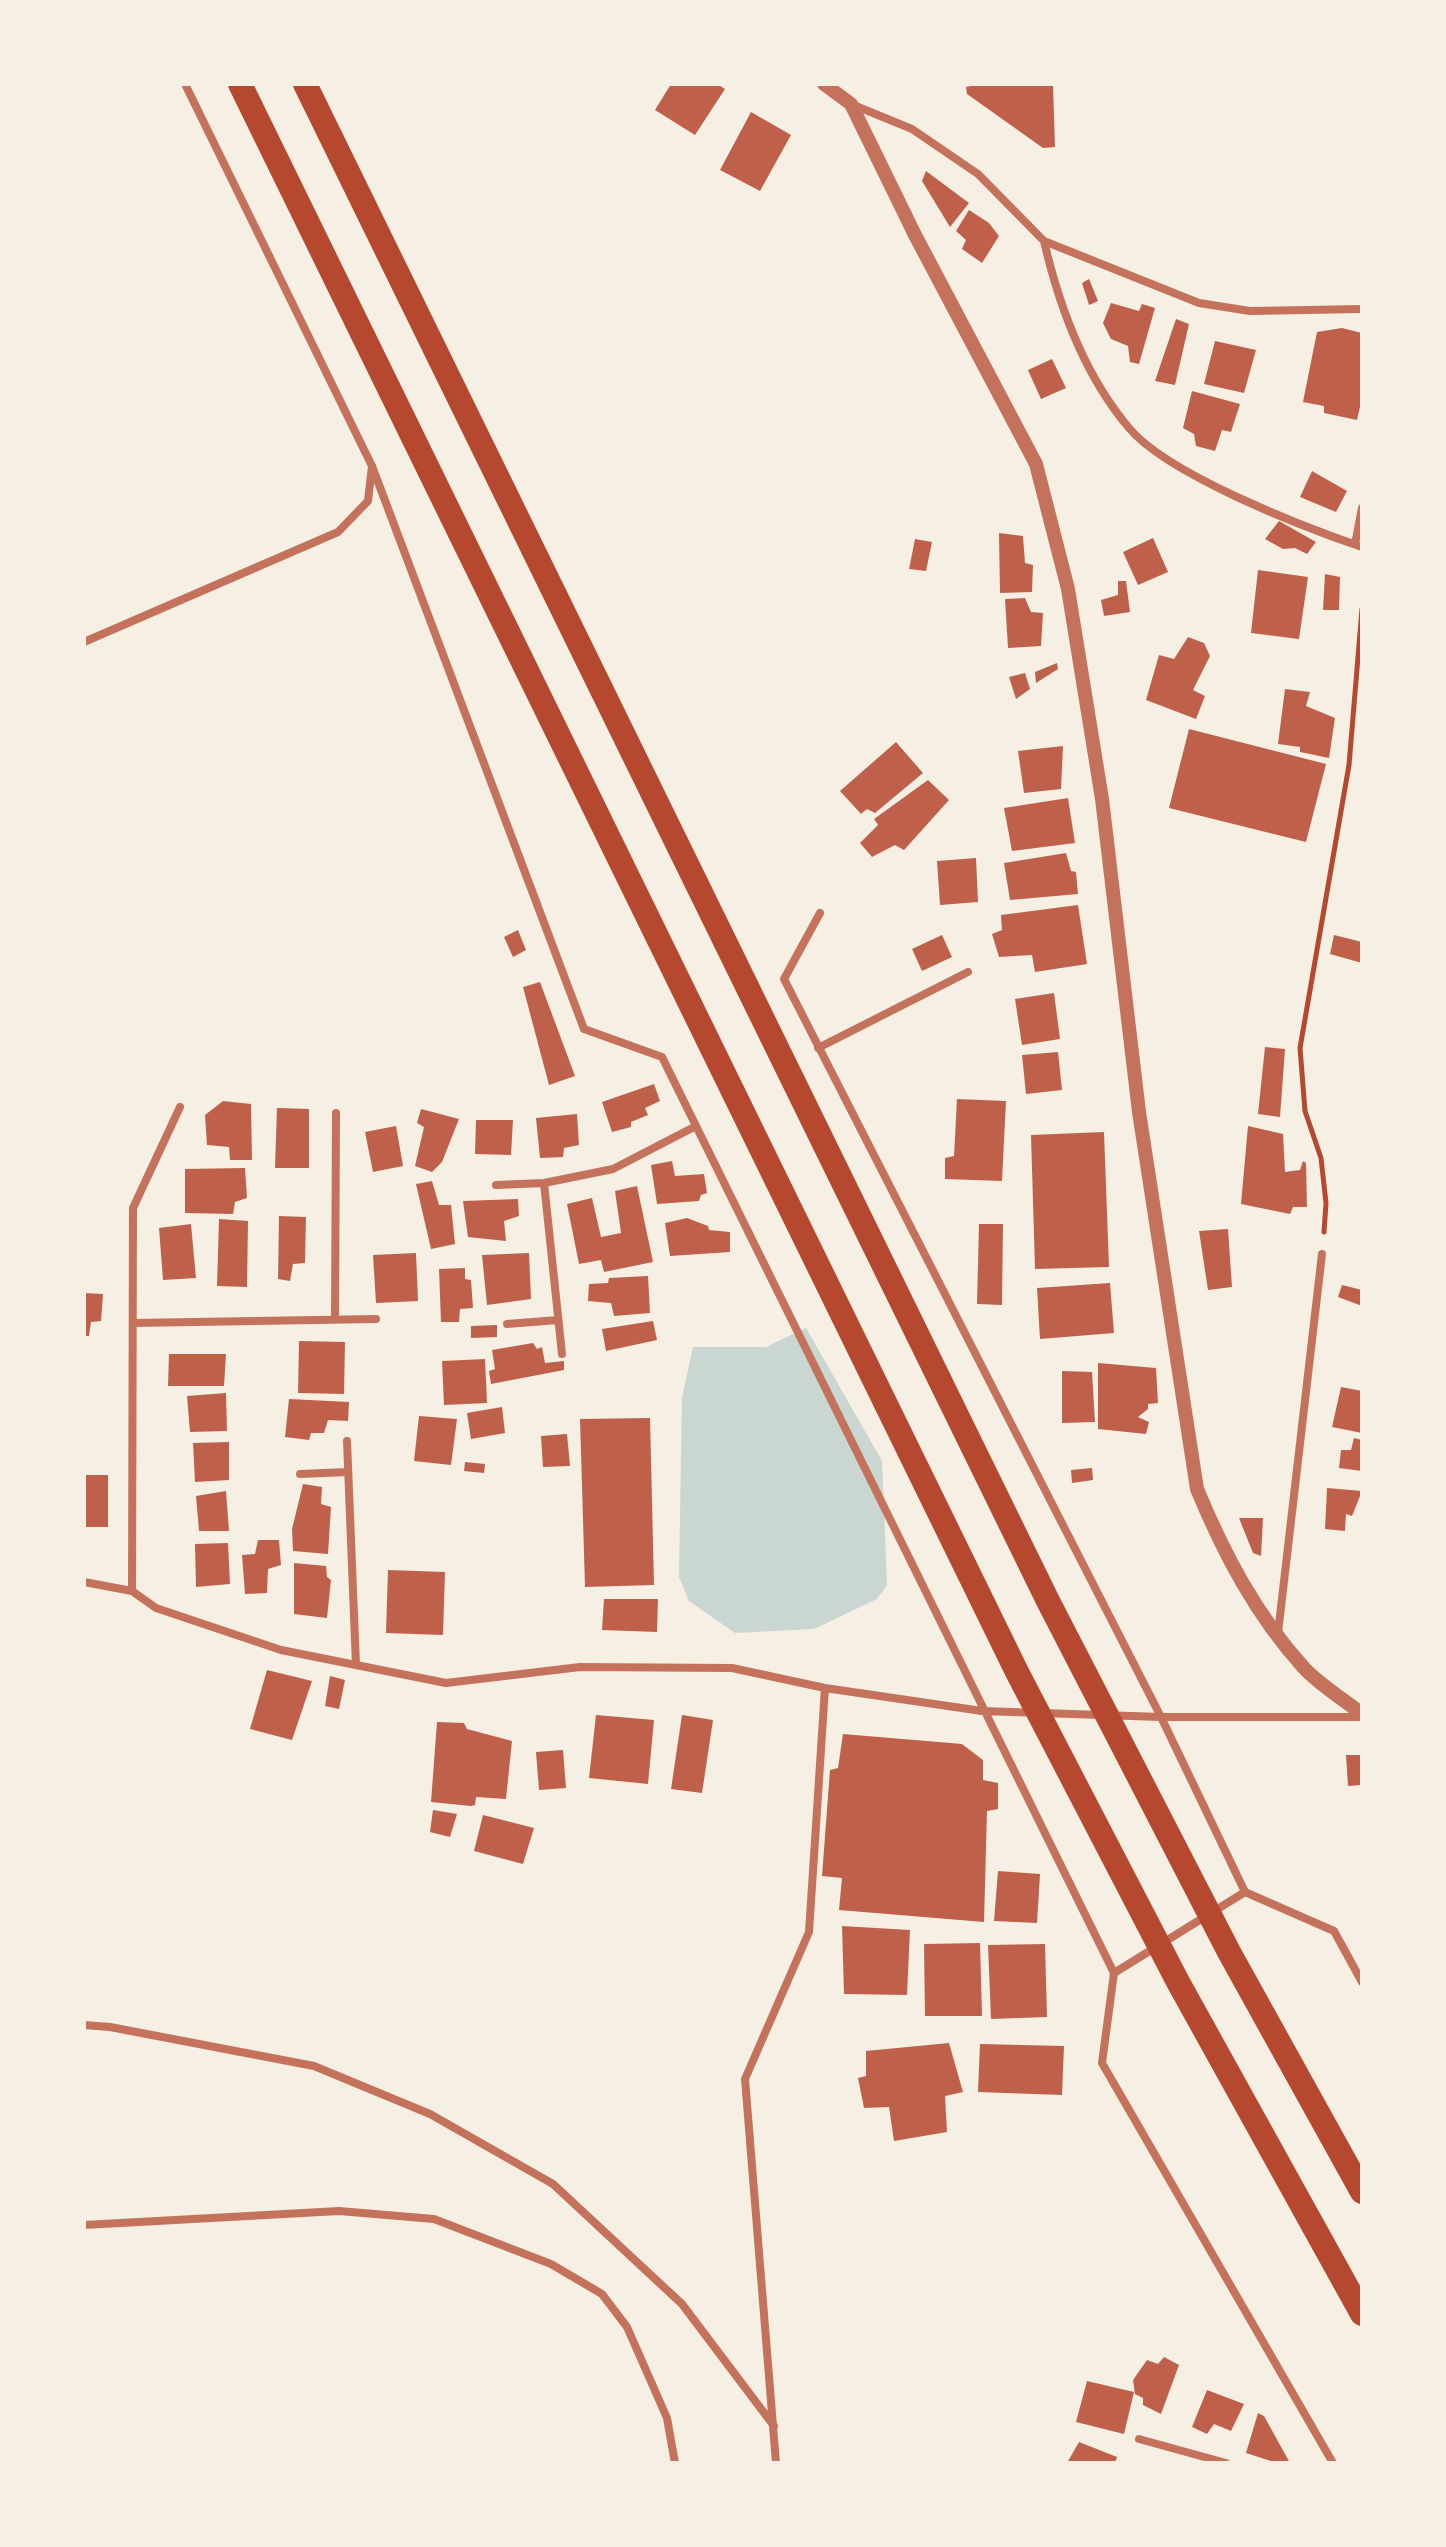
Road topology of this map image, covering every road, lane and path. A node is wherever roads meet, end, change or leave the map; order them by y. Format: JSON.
{"nodes":[{"id":1,"x":185,"y":84,"type":"edge"},
{"id":2,"x":240,"y":84,"type":"edge"},
{"id":3,"x":305,"y":84,"type":"edge"},
{"id":4,"x":824,"y":84,"type":"edge"},
{"id":5,"x":851,"y":104,"type":"junction"},
{"id":6,"x":1044,"y":241,"type":"junction"},
{"id":7,"x":1362,"y":309,"type":"edge"},
{"id":8,"x":372,"y":466,"type":"junction"},
{"id":9,"x":1362,"y":508,"type":"edge"},
{"id":10,"x":1358,"y":545,"type":"edge"},
{"id":11,"x":1362,"y":609,"type":"edge"},
{"id":12,"x":84,"y":642,"type":"edge"},
{"id":13,"x":820,"y":913,"type":"dead end"},
{"id":14,"x":968,"y":972,"type":"dead end"},
{"id":15,"x":818,"y":1048,"type":"junction"},
{"id":16,"x":180,"y":1107,"type":"dead end"},
{"id":17,"x":336,"y":1113,"type":"dead end"},
{"id":18,"x":696,"y":1126,"type":"junction"},
{"id":19,"x":544,"y":1183,"type":"junction"},
{"id":20,"x":496,"y":1185,"type":"dead end"},
{"id":21,"x":1322,"y":1254,"type":"joint"},
{"id":22,"x":376,"y":1319,"type":"dead end"},
{"id":23,"x":335,"y":1320,"type":"junction"},
{"id":24,"x":558,"y":1320,"type":"junction"},
{"id":25,"x":133,"y":1323,"type":"junction"},
{"id":26,"x":507,"y":1324,"type":"dead end"},
{"id":27,"x":562,"y":1354,"type":"dead end"},
{"id":28,"x":347,"y":1441,"type":"dead end"},
{"id":29,"x":347,"y":1472,"type":"junction"},
{"id":30,"x":300,"y":1474,"type":"dead end"},
{"id":31,"x":84,"y":1582,"type":"edge"},
{"id":32,"x":132,"y":1591,"type":"junction"},
{"id":33,"x":1278,"y":1634,"type":"junction"},
{"id":34,"x":356,"y":1665,"type":"junction"},
{"id":35,"x":825,"y":1688,"type":"junction"},
{"id":36,"x":982,"y":1711,"type":"junction"},
{"id":37,"x":1362,"y":1716,"type":"edge"},
{"id":38,"x":1161,"y":1717,"type":"junction"},
{"id":39,"x":1245,"y":1892,"type":"junction"},
{"id":40,"x":1114,"y":1973,"type":"junction"},
{"id":41,"x":1362,"y":1982,"type":"edge"},
{"id":42,"x":84,"y":2025,"type":"edge"},
{"id":43,"x":1362,"y":2192,"type":"edge"},
{"id":44,"x":84,"y":2225,"type":"edge"},
{"id":45,"x":1362,"y":2314,"type":"edge"},
{"id":46,"x":774,"y":2426,"type":"junction"},
{"id":47,"x":1139,"y":2439,"type":"dead end"},
{"id":48,"x":675,"y":2463,"type":"edge"},
{"id":49,"x":776,"y":2463,"type":"edge"},
{"id":50,"x":1226,"y":2463,"type":"edge"},
{"id":51,"x":1333,"y":2463,"type":"edge"}],
"edges":[{"from":1,"to":8,"type":"street"},
{"from":2,"to":45,"type":"highway"},
{"from":3,"to":43,"type":"highway"},
{"from":4,"to":5,"type":"street"},
{"from":5,"to":6,"type":"street"},
{"from":5,"to":33,"type":"street"},
{"from":6,"to":7,"type":"street"},
{"from":6,"to":10,"type":"street"},
{"from":8,"to":12,"type":"street"},
{"from":8,"to":18,"type":"street"},
{"from":9,"to":10,"type":"street"},
{"from":11,"to":21,"type":"path"},
{"from":13,"to":15,"type":"street"},
{"from":14,"to":15,"type":"street"},
{"from":15,"to":38,"type":"street"},
{"from":16,"to":25,"type":"street"},
{"from":17,"to":23,"type":"street"},
{"from":18,"to":19,"type":"street"},
{"from":18,"to":36,"type":"street"},
{"from":19,"to":20,"type":"street"},
{"from":19,"to":24,"type":"street"},
{"from":21,"to":33,"type":"street"},
{"from":22,"to":23,"type":"street"},
{"from":23,"to":25,"type":"street"},
{"from":24,"to":26,"type":"street"},
{"from":24,"to":27,"type":"street"},
{"from":25,"to":32,"type":"street"},
{"from":28,"to":29,"type":"street"},
{"from":29,"to":30,"type":"street"},
{"from":29,"to":34,"type":"street"},
{"from":31,"to":32,"type":"street"},
{"from":32,"to":34,"type":"street"},
{"from":33,"to":37,"type":"street"},
{"from":34,"to":35,"type":"street"},
{"from":35,"to":36,"type":"street"},
{"from":35,"to":46,"type":"street"},
{"from":36,"to":38,"type":"street"},
{"from":36,"to":40,"type":"street"},
{"from":37,"to":38,"type":"street"},
{"from":38,"to":39,"type":"street"},
{"from":39,"to":40,"type":"street"},
{"from":39,"to":41,"type":"street"},
{"from":40,"to":51,"type":"street"},
{"from":42,"to":46,"type":"street"},
{"from":44,"to":48,"type":"street"},
{"from":46,"to":49,"type":"street"},
{"from":47,"to":50,"type":"street"}]}
